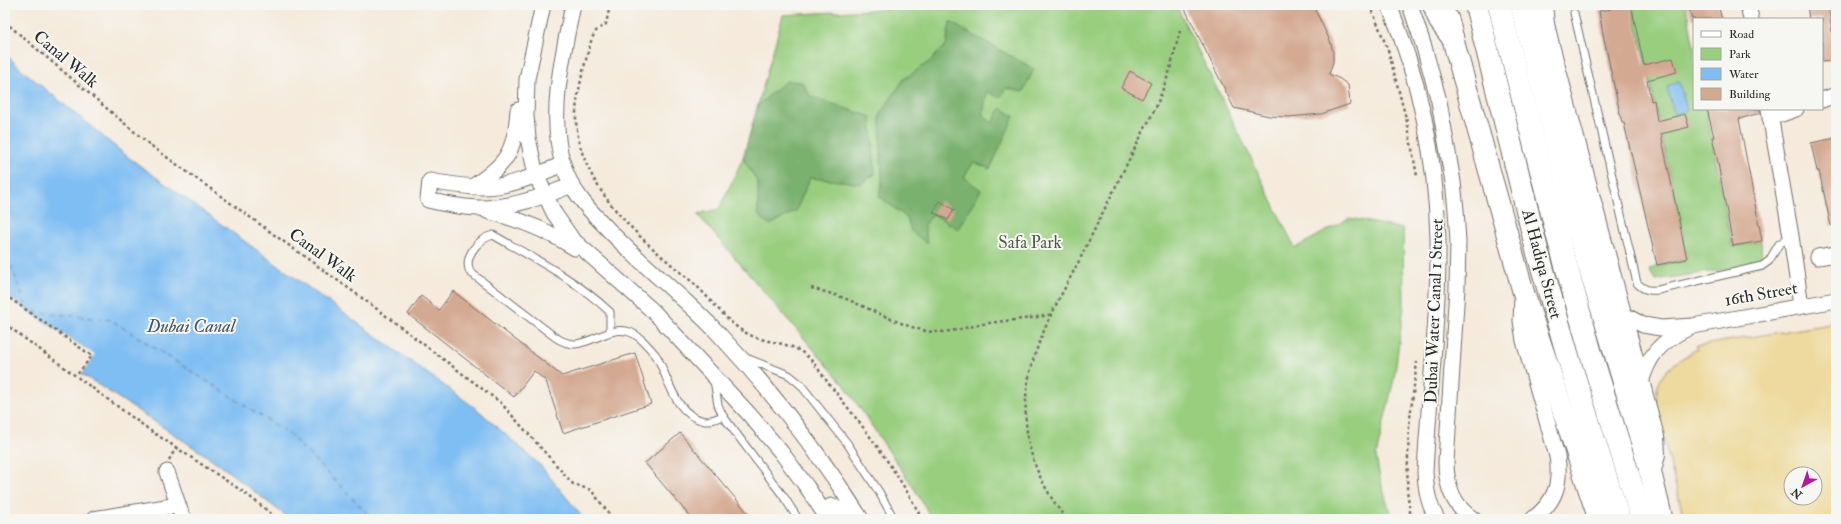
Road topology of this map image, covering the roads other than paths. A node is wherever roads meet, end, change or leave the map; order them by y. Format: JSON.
{"nodes":[{"id":1,"x":543,"y":5,"type":"edge"},
{"id":2,"x":573,"y":5,"type":"edge"},
{"id":3,"x":1389,"y":5,"type":"edge"},
{"id":4,"x":1410,"y":5,"type":"edge"},
{"id":5,"x":1476,"y":5,"type":"edge"},
{"id":6,"x":1499,"y":5,"type":"edge"},
{"id":7,"x":1521,"y":5,"type":"edge"},
{"id":8,"x":1541,"y":5,"type":"edge"},
{"id":9,"x":1748,"y":5,"type":"edge"},
{"id":10,"x":1442,"y":6,"type":"edge"},
{"id":11,"x":1574,"y":13,"type":"dead end"},
{"id":12,"x":1751,"y":18,"type":"edge"},
{"id":13,"x":1452,"y":37,"type":"joint"},
{"id":14,"x":526,"y":79,"type":"junction"},
{"id":15,"x":1789,"y":110,"type":"edge"},
{"id":16,"x":1769,"y":113,"type":"edge"},
{"id":17,"x":563,"y":164,"type":"junction"},
{"id":18,"x":536,"y":175,"type":"junction"},
{"id":19,"x":572,"y":185,"type":"junction"},
{"id":20,"x":472,"y":187,"type":"junction"},
{"id":21,"x":546,"y":196,"type":"junction"},
{"id":22,"x":478,"y":208,"type":"junction"},
{"id":23,"x":1791,"y":236,"type":"junction"},
{"id":24,"x":1836,"y":254,"type":"edge"},
{"id":25,"x":1818,"y":257,"type":"dead end"},
{"id":26,"x":598,"y":264,"type":"junction"},
{"id":27,"x":1523,"y":291,"type":"junction"},
{"id":28,"x":1836,"y":300,"type":"edge"},
{"id":29,"x":1801,"y":306,"type":"junction"},
{"id":30,"x":1619,"y":312,"type":"junction"},
{"id":31,"x":1693,"y":326,"type":"junction"},
{"id":32,"x":610,"y":331,"type":"junction"},
{"id":33,"x":730,"y":346,"type":"junction"},
{"id":34,"x":713,"y":374,"type":"junction"},
{"id":35,"x":1640,"y":386,"type":"junction"},
{"id":36,"x":723,"y":416,"type":"junction"},
{"id":37,"x":1650,"y":470,"type":"junction"},
{"id":38,"x":167,"y":472,"type":"dead end"},
{"id":39,"x":181,"y":512,"type":"edge"},
{"id":40,"x":827,"y":518,"type":"edge"},
{"id":41,"x":94,"y":519,"type":"edge"},
{"id":42,"x":798,"y":519,"type":"edge"},
{"id":43,"x":846,"y":519,"type":"edge"},
{"id":44,"x":861,"y":519,"type":"edge"},
{"id":45,"x":894,"y":519,"type":"edge"},
{"id":46,"x":1437,"y":519,"type":"edge"},
{"id":47,"x":1473,"y":519,"type":"edge"},
{"id":48,"x":1533,"y":519,"type":"edge"},
{"id":49,"x":1599,"y":519,"type":"edge"},
{"id":50,"x":1619,"y":519,"type":"edge"},
{"id":51,"x":1642,"y":519,"type":"edge"},
{"id":52,"x":1662,"y":519,"type":"edge"}],
"edges":[{"from":1,"to":14,"type":"street"},
{"from":2,"to":17,"type":"street"},
{"from":3,"to":46,"type":"street","name":"Dubai Water Canal 1 Street"},
{"from":4,"to":47,"type":"street","name":"Dubai Water Canal 1 Street"},
{"from":5,"to":50,"type":"main road","name":"Al Hadiqa Street"},
{"from":6,"to":51,"type":"main road","name":"Al Hadiqa Street"},
{"from":7,"to":37,"type":"main road"},
{"from":8,"to":30,"type":"main road"},
{"from":9,"to":12,"type":"street"},
{"from":10,"to":13,"type":"main road"},
{"from":11,"to":23,"type":"lane"},
{"from":13,"to":27,"type":"main road"},
{"from":14,"to":18,"type":"street"},
{"from":14,"to":20,"type":"street"},
{"from":15,"to":16,"type":"street"},
{"from":16,"to":23,"type":"street"},
{"from":17,"to":18,"type":"street"},
{"from":17,"to":19,"type":"street"},
{"from":18,"to":20,"type":"street"},
{"from":18,"to":21,"type":"street"},
{"from":19,"to":21,"type":"street"},
{"from":19,"to":33,"type":"street"},
{"from":20,"to":22,"type":"street"},
{"from":21,"to":22,"type":"street"},
{"from":21,"to":26,"type":"street"},
{"from":22,"to":26,"type":"street"},
{"from":23,"to":29,"type":"street"},
{"from":24,"to":25,"type":"street"},
{"from":26,"to":34,"type":"street"},
{"from":27,"to":48,"type":"street"},
{"from":27,"to":49,"type":"main road"},
{"from":28,"to":29,"type":"street","name":"16th Street"},
{"from":29,"to":31,"type":"street","name":"16th Street"},
{"from":30,"to":31,"type":"street","name":"16th Street"},
{"from":30,"to":35,"type":"main road"},
{"from":31,"to":35,"type":"street","name":"16th Street"},
{"from":32,"to":32,"type":"lane"},
{"from":32,"to":36,"type":"lane"},
{"from":33,"to":44,"type":"street"},
{"from":33,"to":45,"type":"lane"},
{"from":34,"to":36,"type":"lane"},
{"from":34,"to":40,"type":"street"},
{"from":35,"to":37,"type":"main road"},
{"from":36,"to":42,"type":"lane"},
{"from":37,"to":52,"type":"main road"},
{"from":38,"to":39,"type":"street"},
{"from":39,"to":41,"type":"street"},
{"from":40,"to":43,"type":"street"}]}
